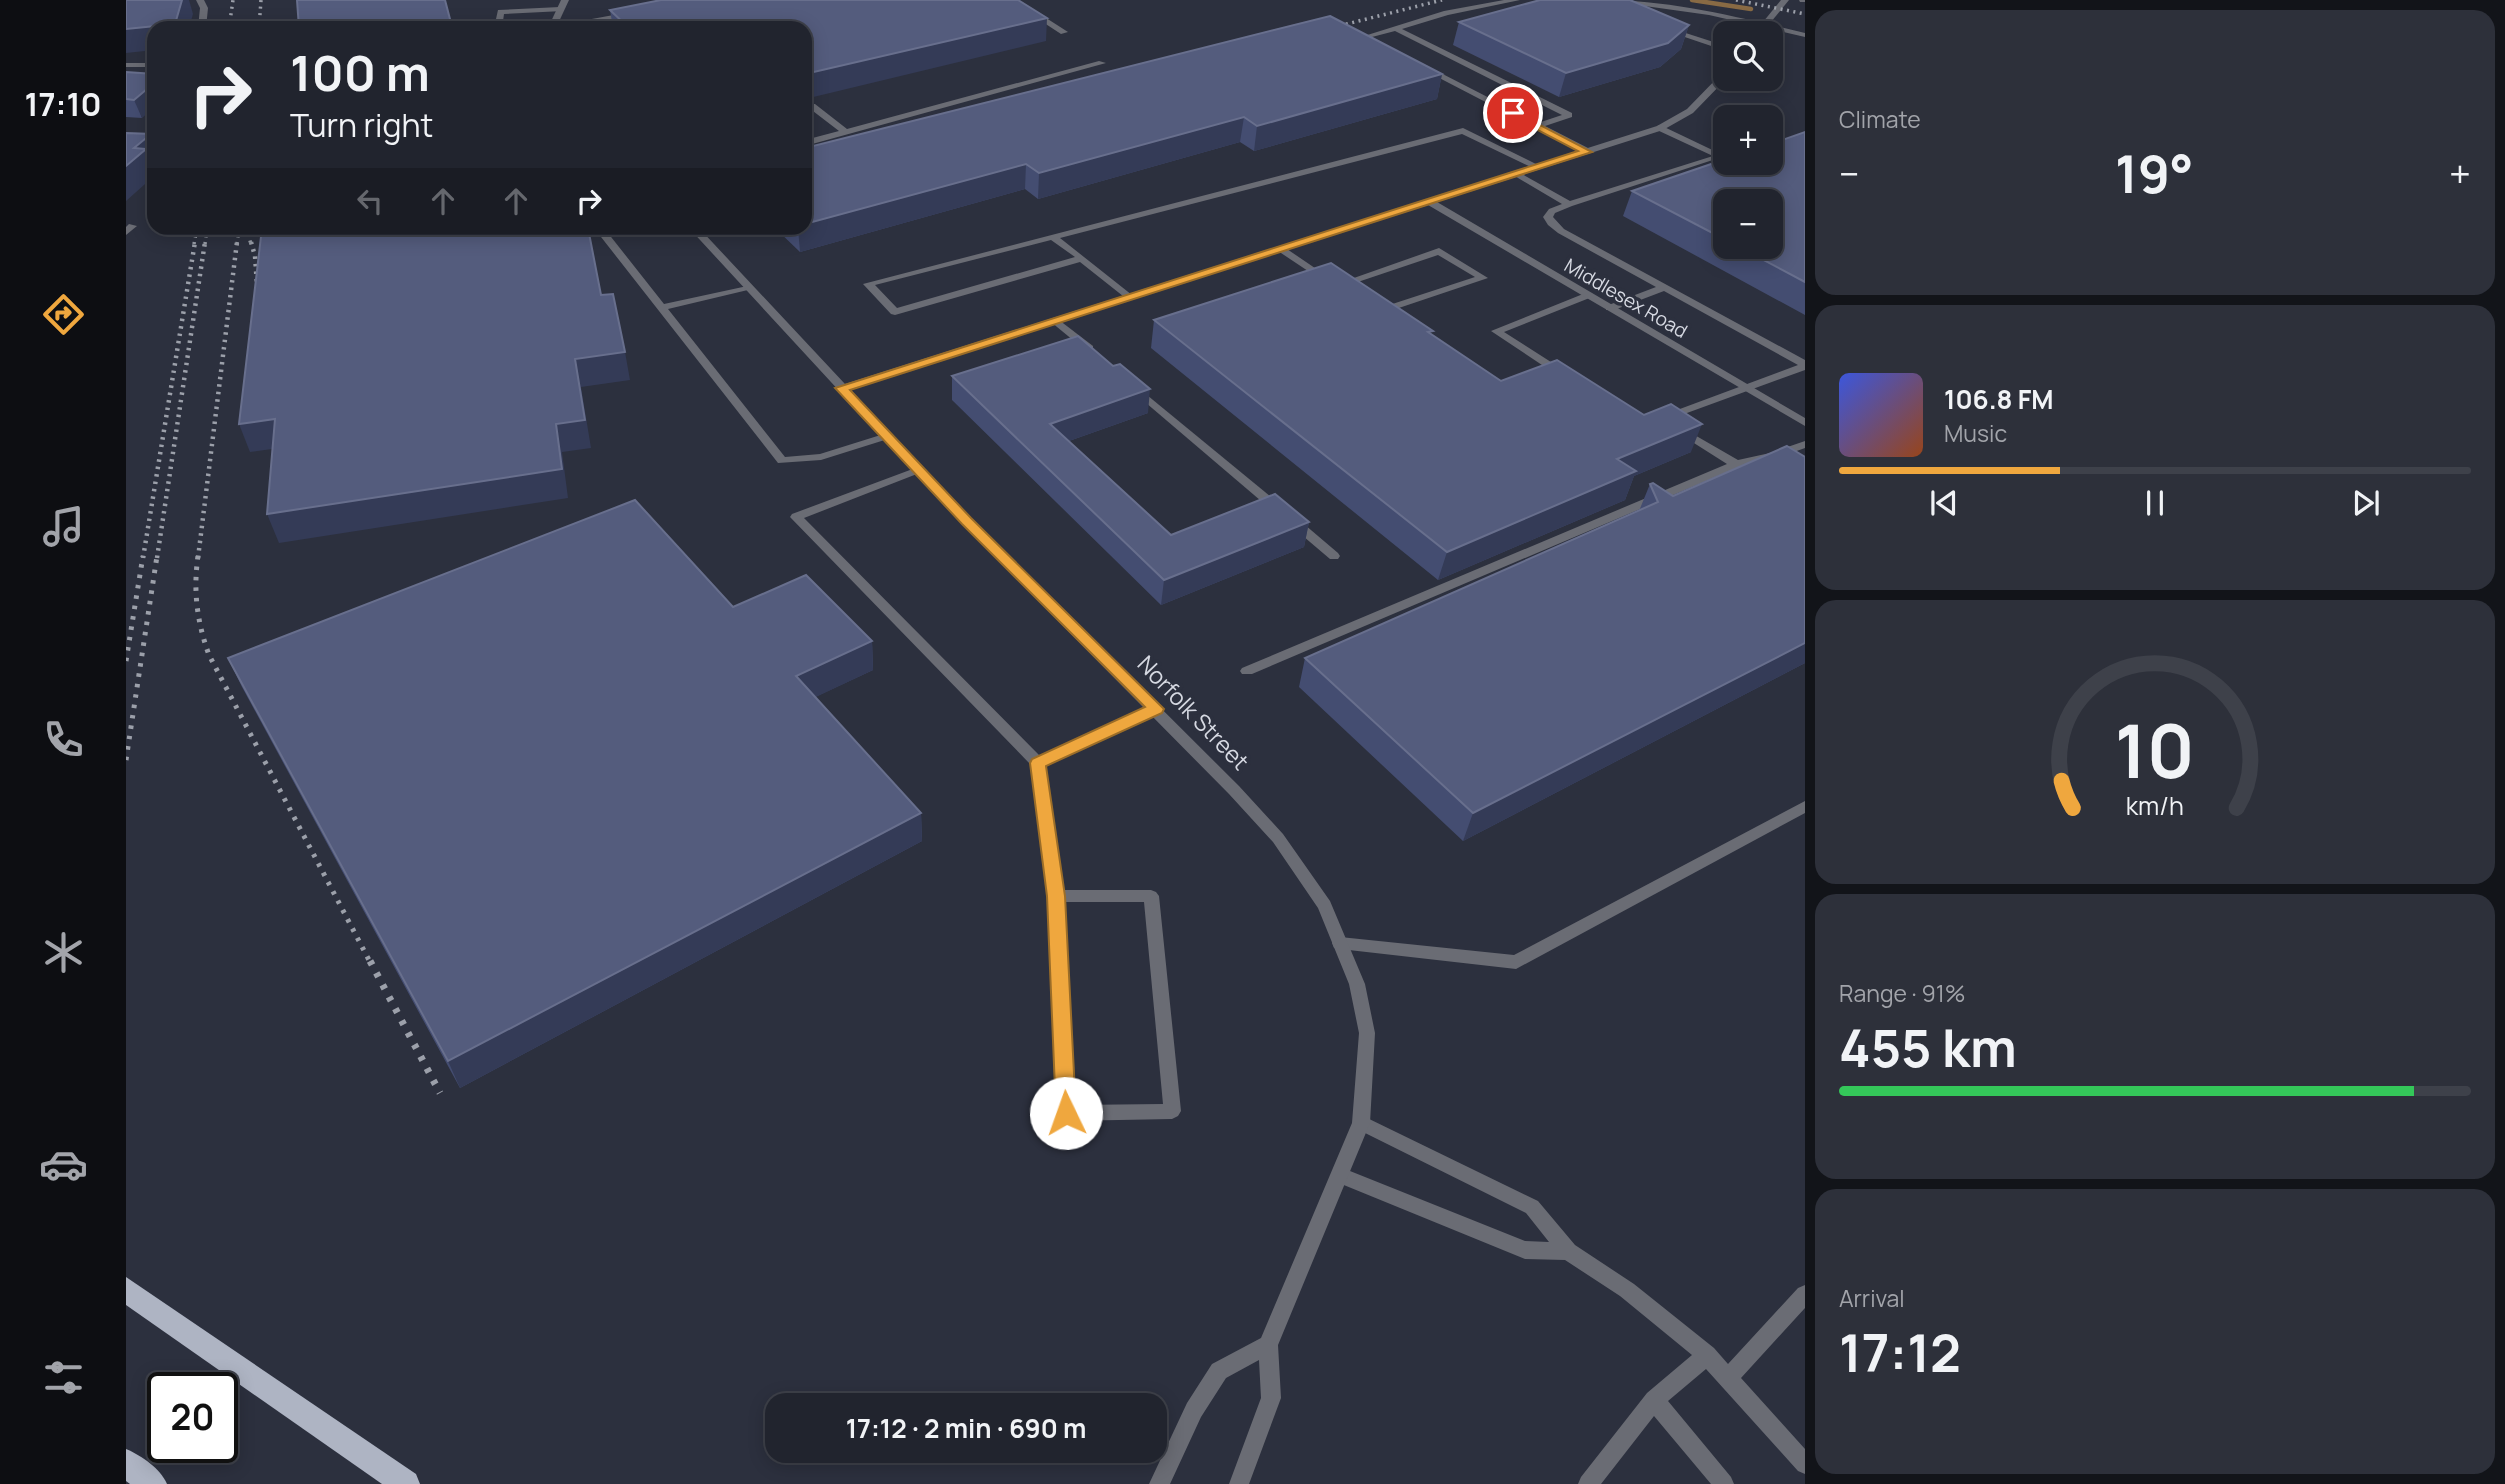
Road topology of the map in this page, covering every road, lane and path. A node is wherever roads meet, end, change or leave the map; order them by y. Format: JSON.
{"nodes":[{"id":1,"x":201,"y":0,"type":"edge"},
{"id":2,"x":500,"y":0,"type":"edge"},
{"id":3,"x":565,"y":0,"type":"edge"},
{"id":4,"x":1013,"y":0,"type":"edge"},
{"id":5,"x":1516,"y":0,"type":"edge"},
{"id":6,"x":1607,"y":0,"type":"edge"},
{"id":7,"x":1785,"y":0,"type":"edge"},
{"id":8,"x":561,"y":9,"type":"junction"},
{"id":9,"x":501,"y":12,"type":"junction"},
{"id":10,"x":640,"y":12,"type":"edge"},
{"id":11,"x":1630,"y":13,"type":"edge"},
{"id":12,"x":203,"y":21,"type":"edge"},
{"id":13,"x":499,"y":21,"type":"edge"},
{"id":14,"x":555,"y":21,"type":"edge"},
{"id":15,"x":607,"y":21,"type":"edge"},
{"id":16,"x":1743,"y":21,"type":"edge"},
{"id":17,"x":1769,"y":21,"type":"edge"},
{"id":18,"x":1665,"y":27,"type":"edge"},
{"id":19,"x":1395,"y":28,"type":"junction"},
{"id":20,"x":1783,"y":30,"type":"edge"},
{"id":21,"x":1065,"y":32,"type":"dead end"},
{"id":22,"x":1805,"y":35,"type":"edge"},
{"id":23,"x":1713,"y":45,"type":"edge"},
{"id":24,"x":1389,"y":50,"type":"edge"},
{"id":25,"x":1414,"y":62,"type":"edge"},
{"id":26,"x":1102,"y":63,"type":"dead end"},
{"id":27,"x":126,"y":65,"type":"edge"},
{"id":28,"x":147,"y":65,"type":"edge"},
{"id":29,"x":1713,"y":87,"type":"edge"},
{"id":30,"x":812,"y":106,"type":"dead end"},
{"id":31,"x":1537,"y":126,"type":"junction"},
{"id":32,"x":1660,"y":128,"type":"junction"},
{"id":33,"x":845,"y":132,"type":"junction"},
{"id":34,"x":812,"y":138,"type":"edge"},
{"id":35,"x":1587,"y":152,"type":"junction"},
{"id":36,"x":1538,"y":167,"type":"junction"},
{"id":37,"x":1517,"y":175,"type":"junction"},
{"id":38,"x":1430,"y":202,"type":"junction"},
{"id":39,"x":1569,"y":204,"type":"junction"},
{"id":40,"x":605,"y":235,"type":"edge"},
{"id":41,"x":700,"y":235,"type":"edge"},
{"id":42,"x":1053,"y":237,"type":"junction"},
{"id":43,"x":1280,"y":249,"type":"junction"},
{"id":44,"x":1082,"y":258,"type":"junction"},
{"id":45,"x":1336,"y":286,"type":"junction"},
{"id":46,"x":748,"y":287,"type":"junction"},
{"id":47,"x":1665,"y":288,"type":"junction"},
{"id":48,"x":1346,"y":292,"type":"edge"},
{"id":49,"x":1588,"y":295,"type":"junction"},
{"id":50,"x":1128,"y":297,"type":"junction"},
{"id":51,"x":1366,"y":306,"type":"edge"},
{"id":52,"x":662,"y":307,"type":"junction"},
{"id":53,"x":1610,"y":308,"type":"junction"},
{"id":54,"x":1055,"y":320,"type":"junction"},
{"id":55,"x":1095,"y":354,"type":"edge"},
{"id":56,"x":1805,"y":365,"type":"edge"},
{"id":57,"x":1126,"y":380,"type":"edge"},
{"id":58,"x":1576,"y":383,"type":"edge"},
{"id":59,"x":842,"y":388,"type":"junction"},
{"id":60,"x":1747,"y":389,"type":"junction"},
{"id":61,"x":1805,"y":423,"type":"edge"},
{"id":62,"x":887,"y":436,"type":"junction"},
{"id":63,"x":1805,"y":444,"type":"edge"},
{"id":64,"x":1737,"y":464,"type":"junction"},
{"id":65,"x":918,"y":470,"type":"junction"},
{"id":66,"x":1334,"y":556,"type":"dead end"},
{"id":67,"x":1247,"y":671,"type":"dead end"},
{"id":68,"x":1156,"y":709,"type":"junction"},
{"id":69,"x":1038,"y":763,"type":"junction"},
{"id":70,"x":1805,"y":806,"type":"edge"},
{"id":71,"x":1056,"y":896,"type":"junction"},
{"id":72,"x":1340,"y":943,"type":"junction"},
{"id":73,"x":1362,"y":1123,"type":"junction"},
{"id":74,"x":1340,"y":1175,"type":"junction"},
{"id":75,"x":1568,"y":1251,"type":"junction"},
{"id":76,"x":126,"y":1290,"type":"edge"},
{"id":77,"x":1805,"y":1294,"type":"edge"},
{"id":78,"x":1268,"y":1345,"type":"junction"},
{"id":79,"x":1707,"y":1355,"type":"junction"},
{"id":80,"x":1728,"y":1378,"type":"junction"},
{"id":81,"x":1654,"y":1400,"type":"junction"},
{"id":82,"x":126,"y":1463,"type":"edge"},
{"id":83,"x":1805,"y":1464,"type":"edge"},
{"id":84,"x":153,"y":1484,"type":"edge"},
{"id":85,"x":407,"y":1484,"type":"edge"},
{"id":86,"x":1159,"y":1484,"type":"edge"},
{"id":87,"x":1239,"y":1484,"type":"edge"},
{"id":88,"x":1588,"y":1484,"type":"edge"},
{"id":89,"x":1724,"y":1484,"type":"edge"}],
"edges":[{"from":1,"to":12,"type":"street"},
{"from":2,"to":9,"type":"street"},
{"from":3,"to":8,"type":"street"},
{"from":4,"to":21,"type":"street"},
{"from":5,"to":19,"type":"street"},
{"from":6,"to":11,"type":"street"},
{"from":6,"to":16,"type":"street"},
{"from":7,"to":17,"type":"street"},
{"from":8,"to":9,"type":"street"},
{"from":8,"to":14,"type":"street"},
{"from":9,"to":13,"type":"street"},
{"from":10,"to":15,"type":"street"},
{"from":18,"to":23,"type":"street"},
{"from":19,"to":24,"type":"street"},
{"from":19,"to":31,"type":"street"},
{"from":20,"to":22,"type":"street"},
{"from":25,"to":31,"type":"street"},
{"from":26,"to":33,"type":"street"},
{"from":27,"to":28,"type":"street"},
{"from":29,"to":32,"type":"street"},
{"from":30,"to":33,"type":"street"},
{"from":31,"to":35,"type":"street"},
{"from":32,"to":35,"type":"street"},
{"from":32,"to":39,"type":"street"},
{"from":33,"to":34,"type":"street"},
{"from":35,"to":36,"type":"street"},
{"from":36,"to":37,"type":"street"},
{"from":36,"to":42,"type":"street"},
{"from":37,"to":38,"type":"street"},
{"from":37,"to":39,"type":"street"},
{"from":38,"to":43,"type":"street"},
{"from":38,"to":49,"type":"street","name":"Middlesex Road"},
{"from":39,"to":47,"type":"street"},
{"from":40,"to":52,"type":"street"},
{"from":41,"to":46,"type":"street","name":"Norfolk Street"},
{"from":42,"to":44,"type":"street"},
{"from":42,"to":44,"type":"street"},
{"from":43,"to":45,"type":"street"},
{"from":43,"to":50,"type":"street"},
{"from":44,"to":50,"type":"street"},
{"from":45,"to":48,"type":"street"},
{"from":45,"to":51,"type":"street"},
{"from":46,"to":52,"type":"street"},
{"from":46,"to":59,"type":"street","name":"Norfolk Street"},
{"from":47,"to":53,"type":"street"},
{"from":47,"to":56,"type":"street"},
{"from":49,"to":53,"type":"street","name":"Middlesex Road"},
{"from":49,"to":58,"type":"street"},
{"from":50,"to":54,"type":"street"},
{"from":52,"to":62,"type":"street"},
{"from":53,"to":60,"type":"street","name":"Middlesex Road"},
{"from":54,"to":55,"type":"street"},
{"from":54,"to":59,"type":"street"},
{"from":56,"to":60,"type":"street"},
{"from":57,"to":66,"type":"street"},
{"from":59,"to":62,"type":"street","name":"Norfolk Street"},
{"from":60,"to":61,"type":"street","name":"Middlesex Road"},
{"from":60,"to":64,"type":"street"},
{"from":62,"to":65,"type":"street","name":"Norfolk Street"},
{"from":63,"to":64,"type":"street"},
{"from":64,"to":67,"type":"street"},
{"from":65,"to":68,"type":"street","name":"Norfolk Street"},
{"from":65,"to":69,"type":"street"},
{"from":68,"to":69,"type":"street"},
{"from":68,"to":72,"type":"street","name":"Norfolk Street"},
{"from":69,"to":71,"type":"street"},
{"from":70,"to":72,"type":"street"},
{"from":71,"to":71,"type":"street"},
{"from":72,"to":73,"type":"street","name":"Norfolk Street"},
{"from":73,"to":74,"type":"street","name":"Norfolk Street"},
{"from":73,"to":75,"type":"street"},
{"from":74,"to":75,"type":"street"},
{"from":74,"to":78,"type":"street","name":"Norfolk Street"},
{"from":75,"to":79,"type":"street"},
{"from":76,"to":85,"type":"highway"},
{"from":77,"to":80,"type":"street"},
{"from":78,"to":86,"type":"street"},
{"from":78,"to":87,"type":"street","name":"Norfolk Street"},
{"from":79,"to":80,"type":"street"},
{"from":79,"to":81,"type":"street"},
{"from":80,"to":83,"type":"street"},
{"from":81,"to":88,"type":"street"},
{"from":81,"to":89,"type":"street"},
{"from":82,"to":84,"type":"highway"}]}
